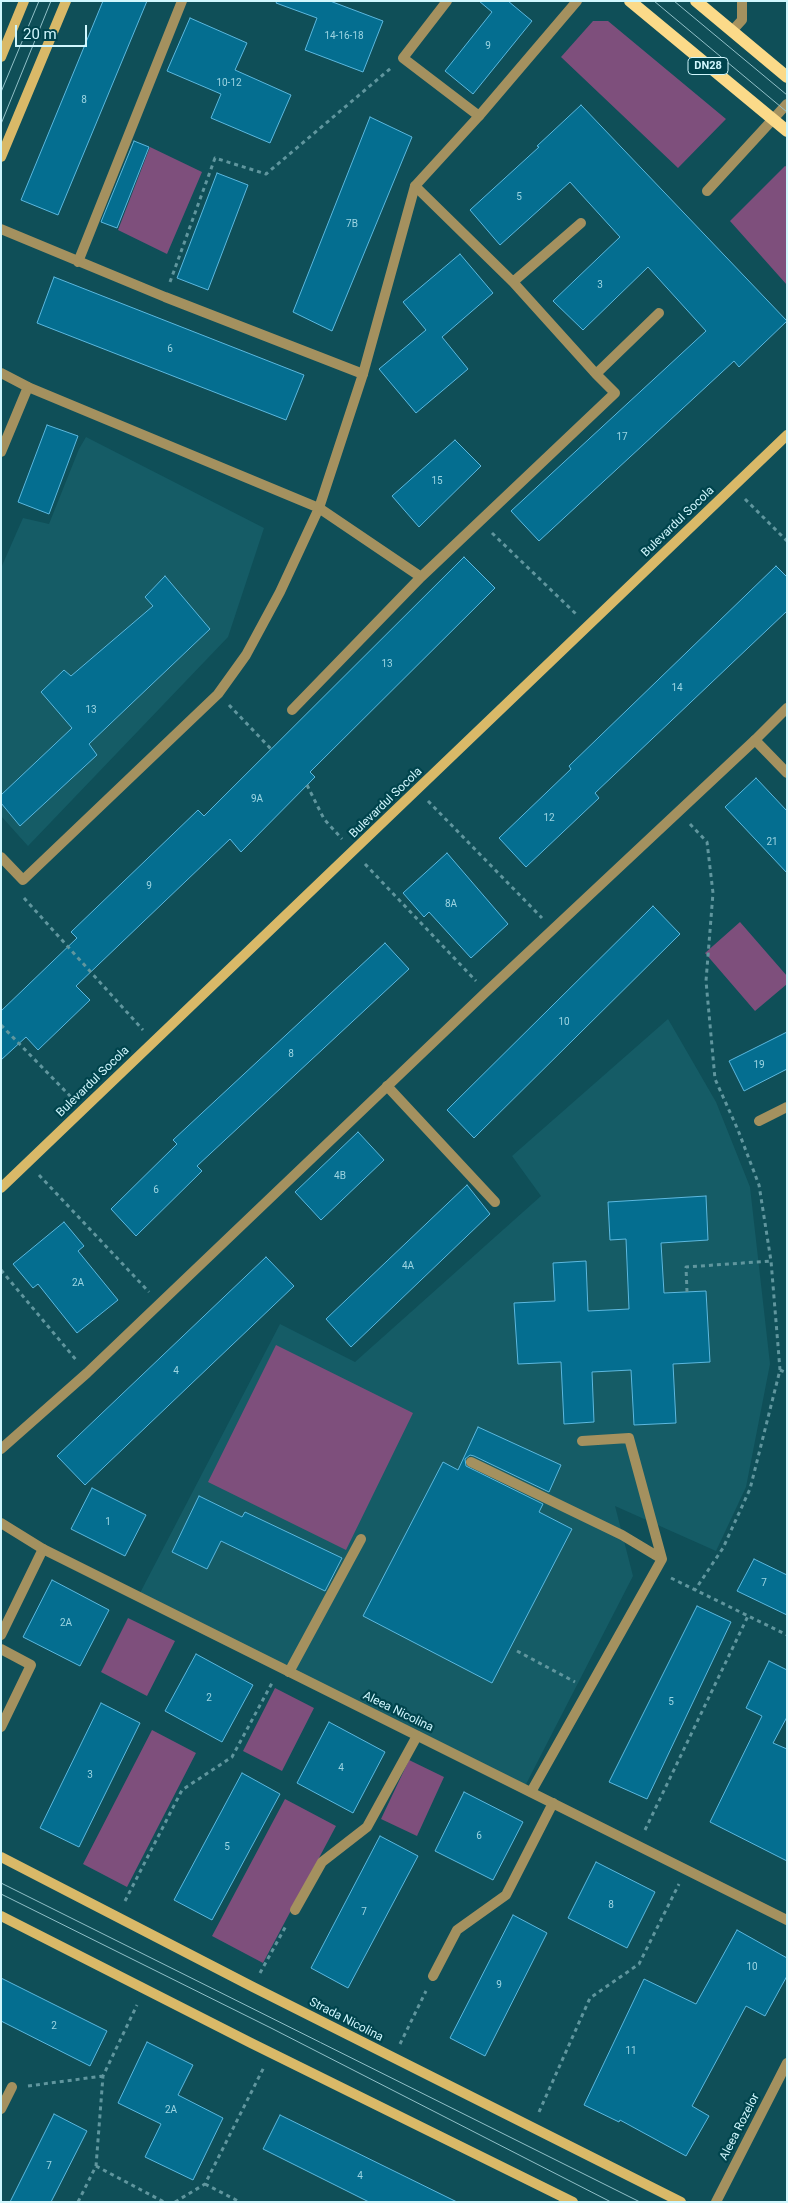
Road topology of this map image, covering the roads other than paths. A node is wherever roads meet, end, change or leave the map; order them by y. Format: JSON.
{"nodes":[{"id":1,"x":24,"y":1,"type":"edge"},
{"id":2,"x":66,"y":1,"type":"edge"},
{"id":3,"x":182,"y":1,"type":"edge"},
{"id":4,"x":447,"y":1,"type":"edge"},
{"id":5,"x":577,"y":1,"type":"edge"},
{"id":6,"x":630,"y":1,"type":"edge"},
{"id":7,"x":696,"y":1,"type":"edge"},
{"id":8,"x":742,"y":1,"type":"edge"},
{"id":9,"x":732,"y":31,"type":"junction"},
{"id":10,"x":1,"y":57,"type":"edge"},
{"id":11,"x":787,"y":77,"type":"edge"},
{"id":12,"x":787,"y":104,"type":"edge"},
{"id":13,"x":479,"y":116,"type":"junction"},
{"id":14,"x":773,"y":120,"type":"junction"},
{"id":15,"x":787,"y":132,"type":"edge"},
{"id":16,"x":1,"y":157,"type":"edge"},
{"id":17,"x":415,"y":186,"type":"junction"},
{"id":18,"x":708,"y":191,"type":"dead end"},
{"id":19,"x":581,"y":223,"type":"dead end"},
{"id":20,"x":1,"y":229,"type":"edge"},
{"id":21,"x":78,"y":262,"type":"junction"},
{"id":22,"x":513,"y":282,"type":"junction"},
{"id":23,"x":659,"y":313,"type":"dead end"},
{"id":24,"x":1,"y":373,"type":"edge"},
{"id":25,"x":363,"y":374,"type":"junction"},
{"id":26,"x":596,"y":374,"type":"junction"},
{"id":27,"x":28,"y":386,"type":"junction"},
{"id":28,"x":787,"y":435,"type":"edge"},
{"id":29,"x":1,"y":452,"type":"edge"},
{"id":30,"x":319,"y":508,"type":"junction"},
{"id":31,"x":421,"y":577,"type":"junction"},
{"id":32,"x":787,"y":708,"type":"edge"},
{"id":33,"x":292,"y":710,"type":"dead end"},
{"id":34,"x":755,"y":740,"type":"junction"},
{"id":35,"x":787,"y":773,"type":"edge"},
{"id":36,"x":1,"y":857,"type":"edge"},
{"id":37,"x":387,"y":1086,"type":"junction"},
{"id":38,"x":787,"y":1107,"type":"edge"},
{"id":39,"x":759,"y":1121,"type":"dead end"},
{"id":40,"x":1,"y":1188,"type":"edge"},
{"id":41,"x":495,"y":1202,"type":"dead end"},
{"id":42,"x":582,"y":1440,"type":"dead end"},
{"id":43,"x":1,"y":1449,"type":"edge"},
{"id":44,"x":471,"y":1462,"type":"dead end"},
{"id":45,"x":1,"y":1522,"type":"edge"},
{"id":46,"x":361,"y":1539,"type":"dead end"},
{"id":47,"x":43,"y":1549,"type":"junction"},
{"id":48,"x":662,"y":1559,"type":"junction"},
{"id":49,"x":1,"y":1635,"type":"edge"},
{"id":50,"x":1,"y":1650,"type":"edge"},
{"id":51,"x":284,"y":1670,"type":"junction"},
{"id":52,"x":1,"y":1727,"type":"edge"},
{"id":53,"x":417,"y":1736,"type":"junction"},
{"id":54,"x":531,"y":1792,"type":"junction"},
{"id":55,"x":553,"y":1803,"type":"junction"},
{"id":56,"x":1,"y":1857,"type":"edge"},
{"id":57,"x":295,"y":1910,"type":"road end"},
{"id":58,"x":1,"y":1916,"type":"edge"},
{"id":59,"x":787,"y":1920,"type":"edge"},
{"id":60,"x":433,"y":1976,"type":"road end"},
{"id":61,"x":787,"y":2063,"type":"edge"},
{"id":62,"x":12,"y":2088,"type":"road end"},
{"id":63,"x":1,"y":2109,"type":"edge"},
{"id":64,"x":573,"y":2202,"type":"edge"},
{"id":65,"x":681,"y":2202,"type":"edge"},
{"id":66,"x":716,"y":2202,"type":"edge"}],
"edges":[{"from":1,"to":10,"type":"main road"},
{"from":2,"to":16,"type":"main road"},
{"from":3,"to":21,"type":"street"},
{"from":4,"to":13,"type":"street"},
{"from":5,"to":13,"type":"street"},
{"from":6,"to":14,"type":"main road","number":"DN28"},
{"from":7,"to":9,"type":"main road"},
{"from":8,"to":9,"type":"street"},
{"from":9,"to":11,"type":"main road"},
{"from":12,"to":14,"type":"street"},
{"from":13,"to":17,"type":"street"},
{"from":14,"to":15,"type":"main road","number":"DN28"},
{"from":14,"to":18,"type":"street"},
{"from":17,"to":22,"type":"street"},
{"from":17,"to":25,"type":"street"},
{"from":19,"to":22,"type":"street"},
{"from":20,"to":21,"type":"street"},
{"from":21,"to":25,"type":"street"},
{"from":22,"to":26,"type":"street"},
{"from":23,"to":26,"type":"street"},
{"from":24,"to":27,"type":"street"},
{"from":25,"to":30,"type":"street"},
{"from":26,"to":31,"type":"street"},
{"from":27,"to":29,"type":"street"},
{"from":27,"to":30,"type":"street"},
{"from":28,"to":40,"type":"main road","name":"Bulevardul Socola"},
{"from":30,"to":31,"type":"street"},
{"from":30,"to":36,"type":"street"},
{"from":31,"to":33,"type":"street"},
{"from":32,"to":34,"type":"street"},
{"from":34,"to":35,"type":"street"},
{"from":34,"to":37,"type":"street"},
{"from":37,"to":41,"type":"street"},
{"from":37,"to":43,"type":"street"},
{"from":38,"to":39,"type":"street"},
{"from":42,"to":48,"type":"street"},
{"from":44,"to":48,"type":"street"},
{"from":45,"to":47,"type":"street","name":"Aleea Nicolina"},
{"from":46,"to":51,"type":"street"},
{"from":47,"to":49,"type":"street"},
{"from":47,"to":51,"type":"street","name":"Aleea Nicolina"},
{"from":48,"to":54,"type":"street"},
{"from":50,"to":52,"type":"street"},
{"from":51,"to":53,"type":"street","name":"Aleea Nicolina"},
{"from":53,"to":54,"type":"street","name":"Aleea Nicolina"},
{"from":53,"to":57,"type":"street"},
{"from":54,"to":55,"type":"street","name":"Aleea Nicolina"},
{"from":55,"to":59,"type":"street","name":"Aleea Nicolina"},
{"from":55,"to":60,"type":"street"},
{"from":56,"to":65,"type":"main road","name":"Strada Nicolina"},
{"from":58,"to":64,"type":"main road"},
{"from":61,"to":66,"type":"street","name":"Aleea Rozelor"},
{"from":62,"to":63,"type":"street"}]}
